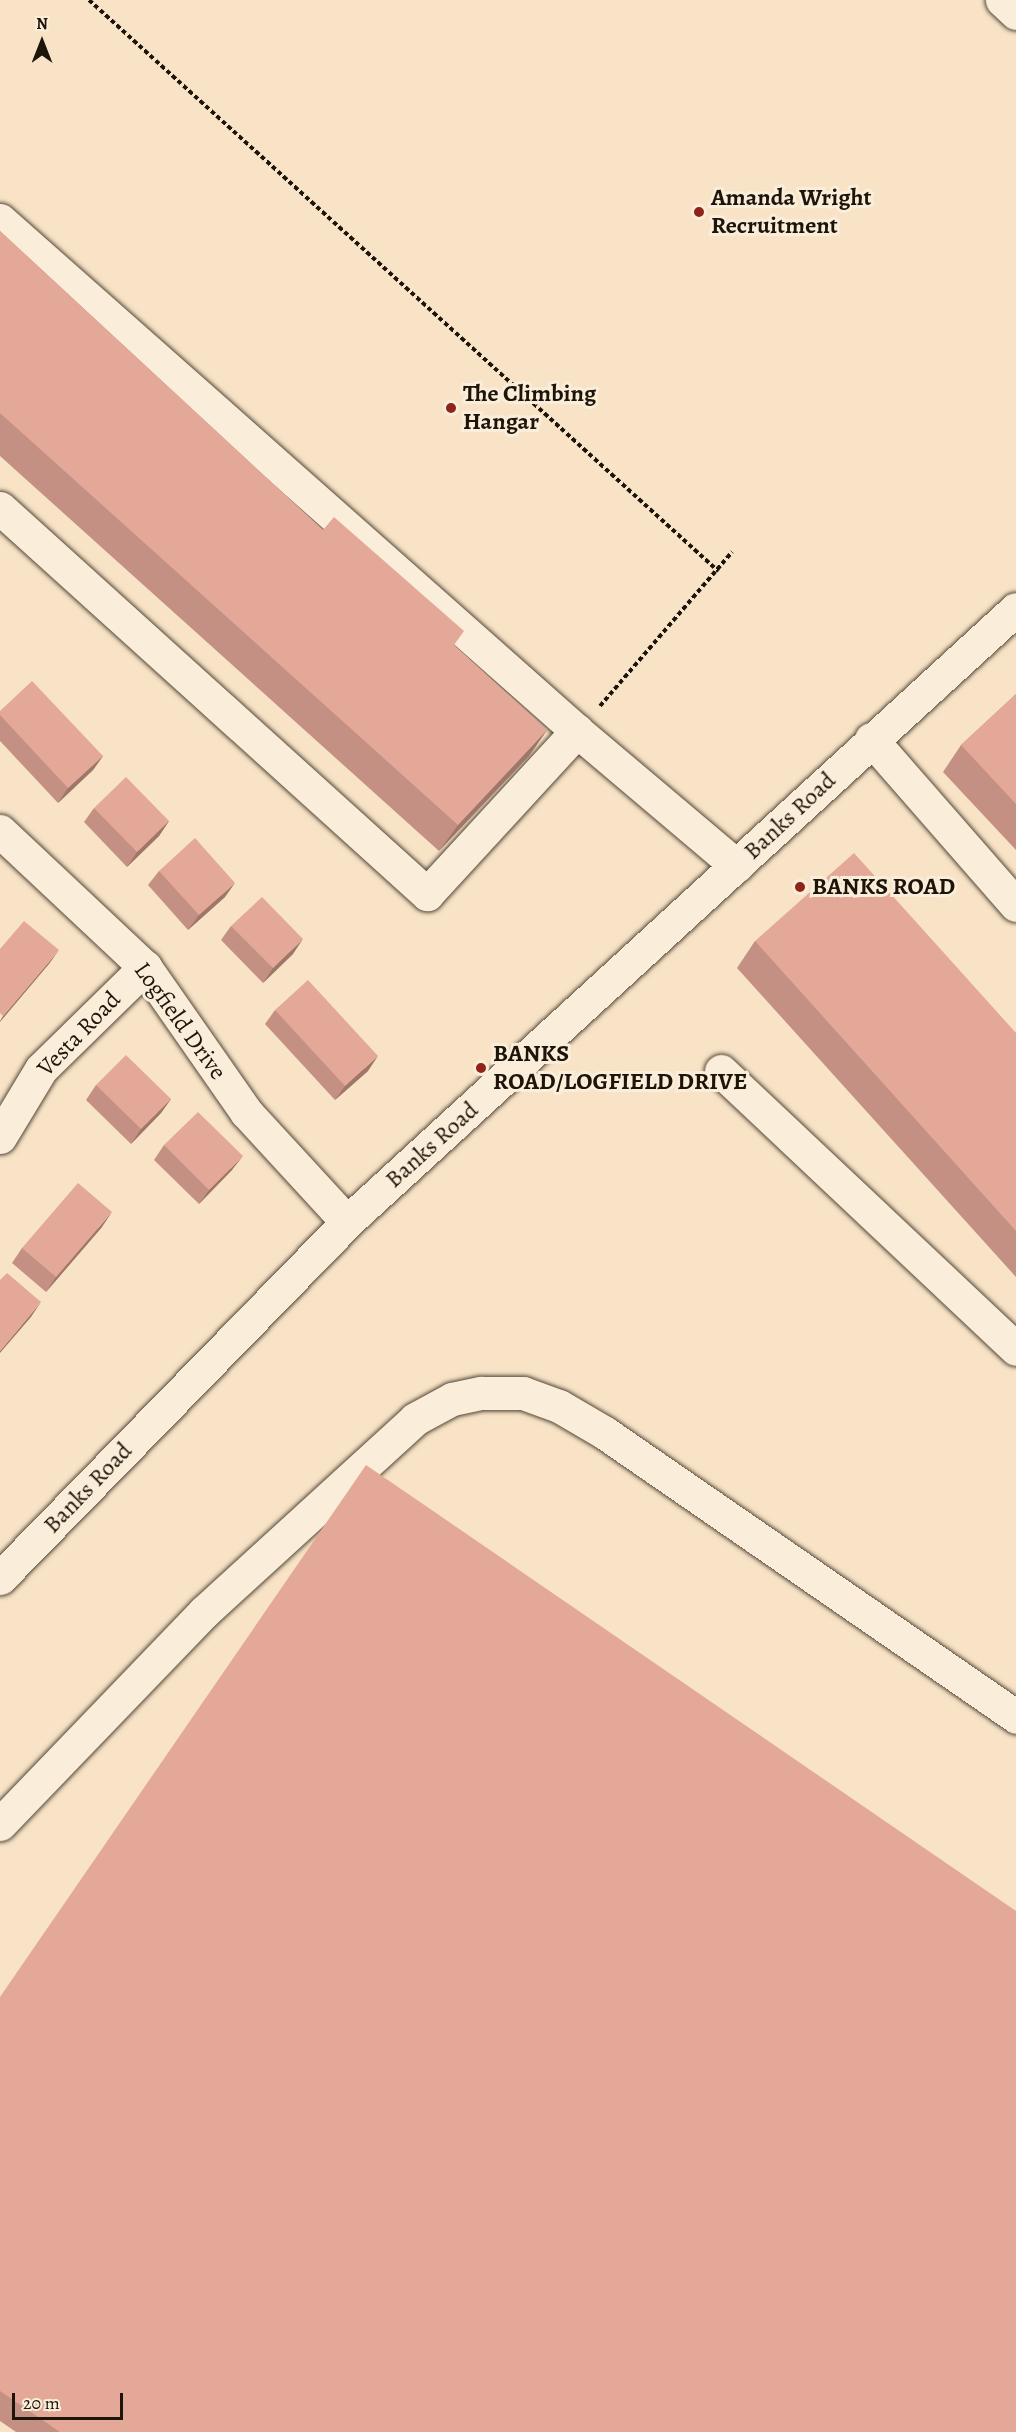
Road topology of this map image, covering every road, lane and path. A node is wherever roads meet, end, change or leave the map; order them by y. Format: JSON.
{"nodes":[{"id":1,"x":89,"y":0,"type":"edge"},
{"id":2,"x":1002,"y":0,"type":"edge"},
{"id":3,"x":1016,"y":12,"type":"edge"},
{"id":4,"x":0,"y":220,"type":"edge"},
{"id":5,"x":0,"y":508,"type":"edge"},
{"id":6,"x":732,"y":552,"type":"dead end"},
{"id":7,"x":718,"y":571,"type":"junction"},
{"id":8,"x":1016,"y":609,"type":"edge"},
{"id":9,"x":577,"y":731,"type":"junction"},
{"id":10,"x":871,"y":739,"type":"junction"},
{"id":11,"x":0,"y":831,"type":"edge"},
{"id":12,"x":737,"y":866,"type":"junction"},
{"id":13,"x":1016,"y":905,"type":"edge"},
{"id":14,"x":146,"y":967,"type":"junction"},
{"id":15,"x":720,"y":1071,"type":"dead end"},
{"id":16,"x":0,"y":1137,"type":"edge"},
{"id":17,"x":347,"y":1222,"type":"junction"},
{"id":18,"x":1016,"y":1349,"type":"edge"},
{"id":19,"x":0,"y":1578,"type":"edge"},
{"id":20,"x":1016,"y":1716,"type":"edge"},
{"id":21,"x":0,"y":1824,"type":"edge"}],
"edges":[{"from":1,"to":7,"type":"path"},
{"from":2,"to":3,"type":"street"},
{"from":4,"to":9,"type":"street"},
{"from":5,"to":9,"type":"street"},
{"from":6,"to":7,"type":"path"},
{"from":7,"to":9,"type":"path"},
{"from":8,"to":10,"type":"street","name":"Banks Road"},
{"from":9,"to":12,"type":"street"},
{"from":10,"to":12,"type":"street","name":"Banks Road"},
{"from":10,"to":13,"type":"street"},
{"from":11,"to":14,"type":"street","name":"Logfield Drive"},
{"from":12,"to":17,"type":"street","name":"Banks Road"},
{"from":14,"to":16,"type":"street","name":"Vesta Road"},
{"from":14,"to":17,"type":"street","name":"Logfield Drive"},
{"from":15,"to":18,"type":"street"},
{"from":17,"to":19,"type":"street","name":"Banks Road"},
{"from":20,"to":21,"type":"street"}]}
